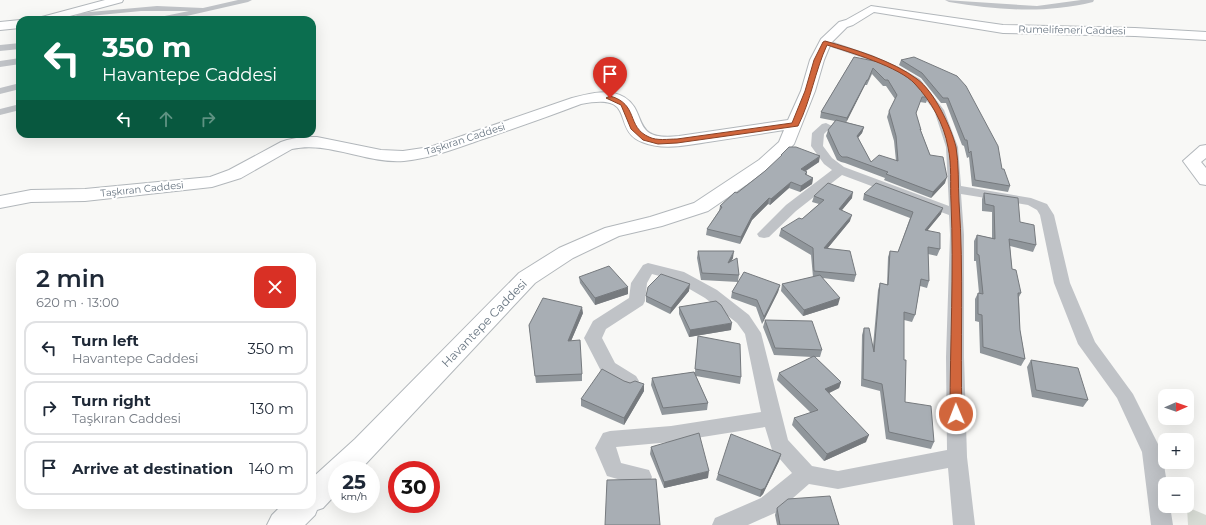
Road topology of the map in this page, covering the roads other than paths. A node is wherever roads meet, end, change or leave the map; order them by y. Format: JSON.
{"nodes":[{"id":1,"x":118,"y":0,"type":"edge"},
{"id":2,"x":248,"y":0,"type":"edge"},
{"id":3,"x":949,"y":0,"type":"edge"},
{"id":4,"x":1090,"y":0,"type":"edge"},
{"id":5,"x":869,"y":4,"type":"edge"},
{"id":6,"x":204,"y":10,"type":"junction"},
{"id":7,"x":79,"y":15,"type":"dead end"},
{"id":8,"x":57,"y":16,"type":"edge"},
{"id":9,"x":176,"y":16,"type":"edge"},
{"id":10,"x":16,"y":24,"type":"edge"},
{"id":11,"x":0,"y":26,"type":"edge"},
{"id":12,"x":1206,"y":36,"type":"edge"},
{"id":13,"x":825,"y":42,"type":"junction"},
{"id":14,"x":16,"y":46,"type":"edge"},
{"id":15,"x":0,"y":48,"type":"edge"},
{"id":16,"x":16,"y":62,"type":"edge"},
{"id":17,"x":0,"y":64,"type":"edge"},
{"id":18,"x":16,"y":87,"type":"edge"},
{"id":19,"x":0,"y":91,"type":"edge"},
{"id":20,"x":16,"y":107,"type":"edge"},
{"id":21,"x":0,"y":112,"type":"edge"},
{"id":22,"x":795,"y":124,"type":"junction"},
{"id":23,"x":826,"y":126,"type":"dead end"},
{"id":24,"x":1206,"y":150,"type":"edge"},
{"id":25,"x":840,"y":170,"type":"junction"},
{"id":26,"x":1206,"y":180,"type":"edge"},
{"id":27,"x":954,"y":189,"type":"junction"},
{"id":28,"x":0,"y":202,"type":"edge"},
{"id":29,"x":956,"y":212,"type":"junction"},
{"id":30,"x":764,"y":234,"type":"dead end"},
{"id":31,"x":630,"y":381,"type":"edge"},
{"id":32,"x":772,"y":418,"type":"junction"},
{"id":33,"x":957,"y":457,"type":"junction"},
{"id":34,"x":350,"y":461,"type":"edge"},
{"id":35,"x":806,"y":474,"type":"junction"},
{"id":36,"x":642,"y":476,"type":"dead end"},
{"id":37,"x":328,"y":483,"type":"edge"},
{"id":38,"x":316,"y":494,"type":"edge"},
{"id":39,"x":300,"y":509,"type":"edge"},
{"id":40,"x":283,"y":525,"type":"edge"},
{"id":41,"x":723,"y":525,"type":"edge"},
{"id":42,"x":964,"y":525,"type":"edge"},
{"id":43,"x":1162,"y":525,"type":"edge"}],
"edges":[{"from":1,"to":8,"type":"street"},
{"from":2,"to":6,"type":"street"},
{"from":3,"to":4,"type":"street"},
{"from":5,"to":12,"type":"street","name":"Rumelifeneri Caddesi"},
{"from":5,"to":13,"type":"street","name":"Havantepe Caddesi"},
{"from":6,"to":7,"type":"street"},
{"from":6,"to":9,"type":"street"},
{"from":10,"to":11,"type":"street"},
{"from":13,"to":22,"type":"street","name":"Havantepe Caddesi"},
{"from":13,"to":27,"type":"street"},
{"from":14,"to":15,"type":"street"},
{"from":16,"to":17,"type":"street"},
{"from":18,"to":19,"type":"street"},
{"from":20,"to":21,"type":"street"},
{"from":22,"to":28,"type":"street","name":"Taşkıran Caddesi"},
{"from":22,"to":34,"type":"street","name":"Havantepe Caddesi"},
{"from":23,"to":25,"type":"street"},
{"from":24,"to":26,"type":"street"},
{"from":25,"to":29,"type":"street"},
{"from":25,"to":30,"type":"street"},
{"from":27,"to":29,"type":"street"},
{"from":27,"to":43,"type":"street"},
{"from":29,"to":33,"type":"street"},
{"from":31,"to":32,"type":"street"},
{"from":32,"to":35,"type":"street"},
{"from":32,"to":36,"type":"street"},
{"from":33,"to":35,"type":"street"},
{"from":33,"to":42,"type":"street"},
{"from":35,"to":41,"type":"street"},
{"from":37,"to":38,"type":"street"},
{"from":39,"to":40,"type":"street"}]}
